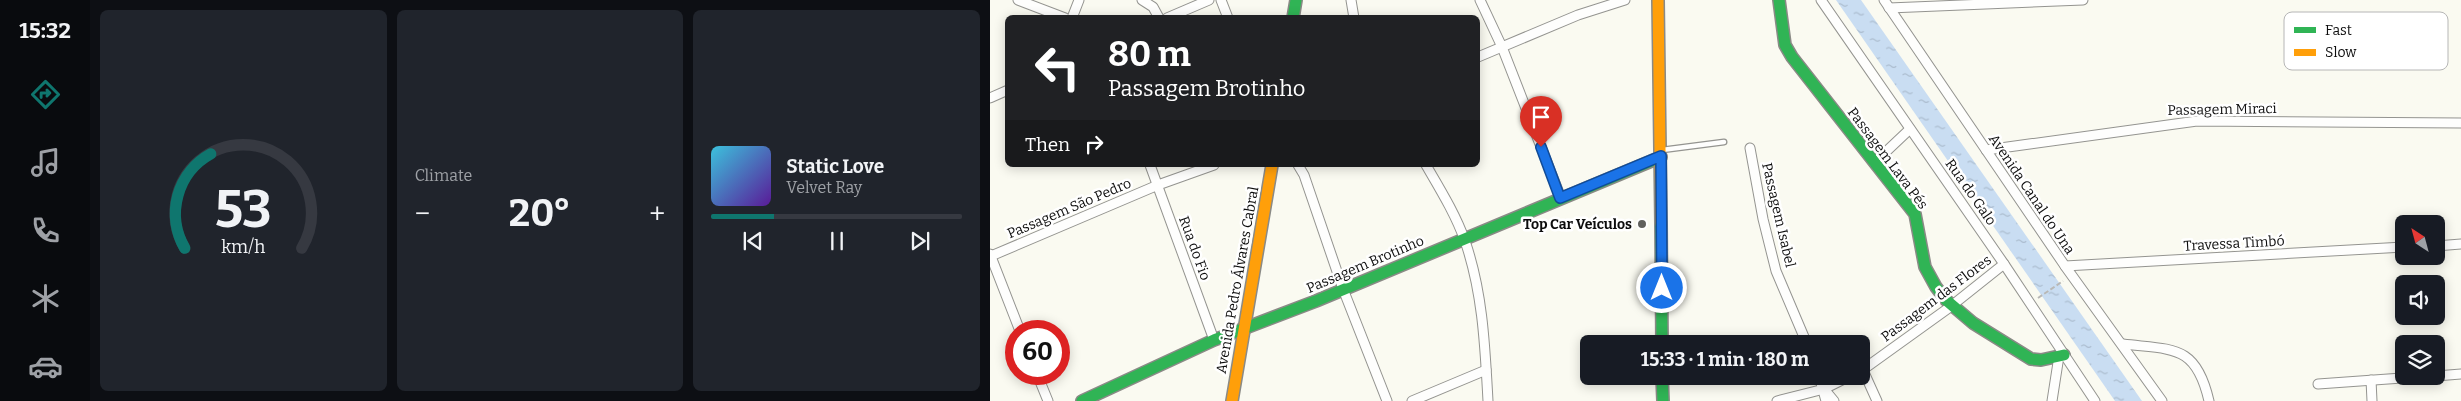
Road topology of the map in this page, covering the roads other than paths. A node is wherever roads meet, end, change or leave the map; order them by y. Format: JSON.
{"nodes":[{"id":1,"x":1019,"y":0,"type":"edge"},
{"id":2,"x":1079,"y":0,"type":"edge"},
{"id":3,"x":1142,"y":0,"type":"edge"},
{"id":4,"x":1209,"y":0,"type":"edge"},
{"id":5,"x":1221,"y":0,"type":"edge"},
{"id":6,"x":1296,"y":0,"type":"edge"},
{"id":7,"x":1350,"y":0,"type":"edge"},
{"id":8,"x":1480,"y":0,"type":"edge"},
{"id":9,"x":1625,"y":0,"type":"edge"},
{"id":10,"x":1658,"y":0,"type":"edge"},
{"id":11,"x":1779,"y":0,"type":"edge"},
{"id":12,"x":1821,"y":0,"type":"edge"},
{"id":13,"x":1884,"y":0,"type":"edge"},
{"id":14,"x":2083,"y":0,"type":"edge"},
{"id":15,"x":1889,"y":8,"type":"junction"},
{"id":16,"x":1057,"y":15,"type":"edge"},
{"id":17,"x":1073,"y":15,"type":"edge"},
{"id":18,"x":1157,"y":15,"type":"edge"},
{"id":19,"x":1174,"y":15,"type":"edge"},
{"id":20,"x":1227,"y":15,"type":"edge"},
{"id":21,"x":1294,"y":15,"type":"edge"},
{"id":22,"x":1353,"y":15,"type":"edge"},
{"id":23,"x":1502,"y":47,"type":"junction"},
{"id":24,"x":1480,"y":56,"type":"edge"},
{"id":25,"x":1005,"y":91,"type":"edge"},
{"id":26,"x":990,"y":98,"type":"edge"},
{"id":27,"x":2461,"y":123,"type":"edge"},
{"id":28,"x":1910,"y":129,"type":"junction"},
{"id":29,"x":1724,"y":142,"type":"dead end"},
{"id":30,"x":1750,"y":148,"type":"dead end"},
{"id":31,"x":1986,"y":150,"type":"junction"},
{"id":32,"x":1661,"y":153,"type":"junction"},
{"id":33,"x":1874,"y":163,"type":"junction"},
{"id":34,"x":1151,"y":167,"type":"edge"},
{"id":35,"x":1208,"y":167,"type":"edge"},
{"id":36,"x":1272,"y":167,"type":"edge"},
{"id":37,"x":1299,"y":167,"type":"edge"},
{"id":38,"x":1427,"y":167,"type":"edge"},
{"id":39,"x":1158,"y":185,"type":"junction"},
{"id":40,"x":1560,"y":198,"type":"junction"},
{"id":41,"x":1464,"y":239,"type":"junction"},
{"id":42,"x":2461,"y":244,"type":"edge"},
{"id":43,"x":2445,"y":245,"type":"edge"},
{"id":44,"x":2395,"y":248,"type":"edge"},
{"id":45,"x":990,"y":255,"type":"edge"},
{"id":46,"x":2004,"y":264,"type":"junction"},
{"id":47,"x":2065,"y":266,"type":"junction"},
{"id":48,"x":1343,"y":289,"type":"junction"},
{"id":49,"x":1950,"y":307,"type":"junction"},
{"id":50,"x":1016,"y":320,"type":"edge"},
{"id":51,"x":1244,"y":330,"type":"junction"},
{"id":52,"x":1662,"y":335,"type":"edge"},
{"id":53,"x":1803,"y":335,"type":"edge"},
{"id":54,"x":1214,"y":340,"type":"junction"},
{"id":55,"x":2123,"y":344,"type":"junction"},
{"id":56,"x":2062,"y":355,"type":"junction"},
{"id":57,"x":1870,"y":365,"type":"edge"},
{"id":58,"x":1486,"y":370,"type":"junction"},
{"id":59,"x":2461,"y":374,"type":"edge"},
{"id":60,"x":2445,"y":375,"type":"edge"},
{"id":61,"x":2395,"y":378,"type":"edge"},
{"id":62,"x":2371,"y":380,"type":"junction"},
{"id":63,"x":2318,"y":384,"type":"dead end"},
{"id":64,"x":1041,"y":385,"type":"edge"},
{"id":65,"x":1662,"y":385,"type":"edge"},
{"id":66,"x":1823,"y":385,"type":"edge"},
{"id":67,"x":1832,"y":385,"type":"edge"},
{"id":68,"x":1869,"y":385,"type":"edge"},
{"id":69,"x":1824,"y":389,"type":"junction"},
{"id":70,"x":1048,"y":401,"type":"edge"},
{"id":71,"x":1082,"y":401,"type":"edge"},
{"id":72,"x":1232,"y":401,"type":"edge"},
{"id":73,"x":1387,"y":401,"type":"edge"},
{"id":74,"x":1412,"y":401,"type":"edge"},
{"id":75,"x":1488,"y":401,"type":"edge"},
{"id":76,"x":1663,"y":401,"type":"edge"},
{"id":77,"x":1777,"y":401,"type":"edge"},
{"id":78,"x":1826,"y":401,"type":"edge"},
{"id":79,"x":1834,"y":401,"type":"edge"},
{"id":80,"x":1877,"y":401,"type":"edge"},
{"id":81,"x":2052,"y":401,"type":"edge"},
{"id":82,"x":2095,"y":401,"type":"edge"},
{"id":83,"x":2162,"y":401,"type":"edge"},
{"id":84,"x":2209,"y":401,"type":"edge"},
{"id":85,"x":2372,"y":401,"type":"edge"}],
"edges":[{"from":1,"to":16,"type":"street"},
{"from":2,"to":17,"type":"street"},
{"from":3,"to":18,"type":"street"},
{"from":4,"to":19,"type":"street"},
{"from":5,"to":20,"type":"street"},
{"from":6,"to":21,"type":"street"},
{"from":7,"to":22,"type":"street"},
{"from":8,"to":23,"type":"street"},
{"from":9,"to":23,"type":"street"},
{"from":10,"to":32,"type":"street"},
{"from":11,"to":33,"type":"street","name":"Passagem Lava Pés"},
{"from":12,"to":28,"type":"street","name":"Rua do Galo"},
{"from":13,"to":15,"type":"street","name":"Avenida Canal do Una"},
{"from":14,"to":15,"type":"street"},
{"from":15,"to":31,"type":"street","name":"Avenida Canal do Una"},
{"from":23,"to":24,"type":"street"},
{"from":23,"to":40,"type":"street"},
{"from":25,"to":26,"type":"street"},
{"from":27,"to":31,"type":"street","name":"Passagem Miraci"},
{"from":28,"to":33,"type":"street"},
{"from":28,"to":46,"type":"street","name":"Rua do Galo"},
{"from":29,"to":32,"type":"lane"},
{"from":30,"to":53,"type":"street","name":"Passagem Isabel"},
{"from":31,"to":47,"type":"street","name":"Avenida Canal do Una"},
{"from":32,"to":40,"type":"street","name":"Passagem Brotinho"},
{"from":32,"to":52,"type":"street"},
{"from":33,"to":49,"type":"street","name":"Passagem Lava Pés"},
{"from":34,"to":39,"type":"street","name":"Rua do Fio"},
{"from":35,"to":39,"type":"street","name":"Passagem São Pedro"},
{"from":36,"to":51,"type":"street","name":"Avenida Pedro Álvares Cabral"},
{"from":37,"to":48,"type":"street"},
{"from":38,"to":41,"type":"street"},
{"from":39,"to":45,"type":"street","name":"Passagem São Pedro"},
{"from":39,"to":54,"type":"street","name":"Rua do Fio"},
{"from":40,"to":41,"type":"street","name":"Passagem Brotinho"},
{"from":41,"to":48,"type":"street","name":"Passagem Brotinho"},
{"from":41,"to":58,"type":"street"},
{"from":42,"to":43,"type":"street"},
{"from":44,"to":47,"type":"street","name":"Travessa Timbó"},
{"from":45,"to":50,"type":"street"},
{"from":46,"to":49,"type":"street","name":"Passagem das Flores"},
{"from":46,"to":56,"type":"street","name":"Rua do Galo"},
{"from":47,"to":55,"type":"street","name":"Avenida Canal do Una"},
{"from":48,"to":51,"type":"street","name":"Passagem Brotinho"},
{"from":48,"to":73,"type":"street"},
{"from":49,"to":56,"type":"street","name":"Passagem Lava Pés"},
{"from":49,"to":57,"type":"street","name":"Passagem das Flores"},
{"from":51,"to":54,"type":"street","name":"Passagem Brotinho"},
{"from":51,"to":72,"type":"street","name":"Avenida Pedro Álvares Cabral"},
{"from":54,"to":71,"type":"street","name":"Passagem Brotinho"},
{"from":55,"to":83,"type":"street","name":"Avenida Canal do Una"},
{"from":55,"to":84,"type":"street"},
{"from":56,"to":81,"type":"street"},
{"from":56,"to":82,"type":"street","name":"Rua do Galo"},
{"from":58,"to":74,"type":"street"},
{"from":58,"to":75,"type":"street"},
{"from":59,"to":60,"type":"street"},
{"from":61,"to":62,"type":"street"},
{"from":62,"to":63,"type":"street"},
{"from":62,"to":85,"type":"street"},
{"from":64,"to":70,"type":"street"},
{"from":65,"to":76,"type":"street"},
{"from":66,"to":69,"type":"street"},
{"from":67,"to":69,"type":"street"},
{"from":68,"to":80,"type":"street"},
{"from":69,"to":77,"type":"street"},
{"from":69,"to":78,"type":"street"},
{"from":69,"to":79,"type":"street"}]}
